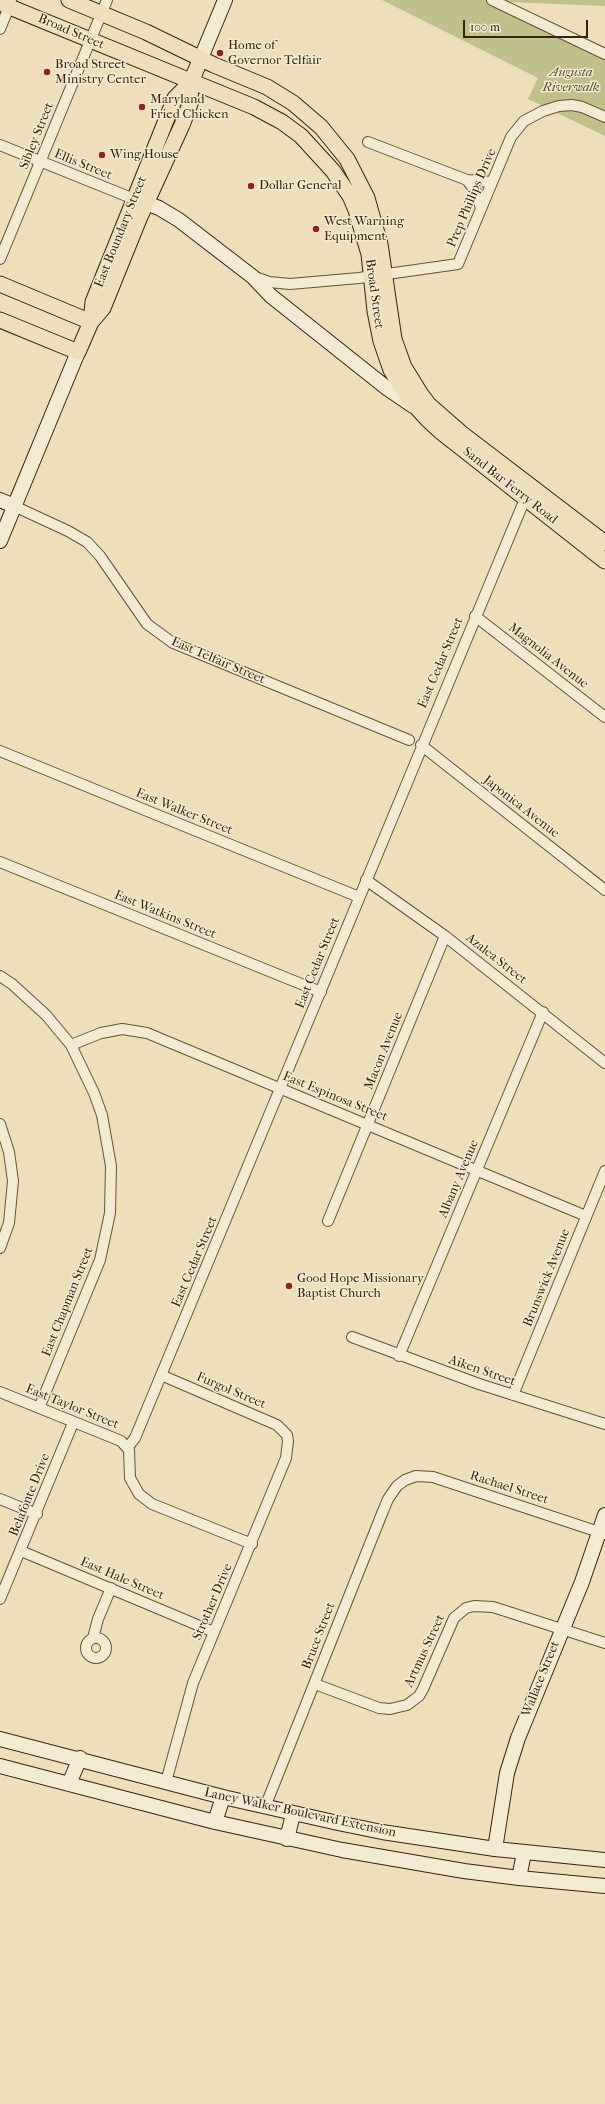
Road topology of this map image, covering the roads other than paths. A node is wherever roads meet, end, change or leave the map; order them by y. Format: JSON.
{"nodes":[{"id":1,"x":69,"y":0,"type":"edge"},
{"id":2,"x":225,"y":0,"type":"edge"},
{"id":3,"x":492,"y":0,"type":"edge"},
{"id":4,"x":7,"y":3,"type":"edge"},
{"id":5,"x":104,"y":7,"type":"edge"},
{"id":6,"x":0,"y":29,"type":"edge"},
{"id":7,"x":90,"y":40,"type":"junction"},
{"id":8,"x":605,"y":54,"type":"edge"},
{"id":9,"x":200,"y":58,"type":"junction"},
{"id":10,"x":191,"y":82,"type":"junction"},
{"id":11,"x":605,"y":117,"type":"edge"},
{"id":12,"x":368,"y":142,"type":"dead end"},
{"id":13,"x":0,"y":145,"type":"edge"},
{"id":14,"x":40,"y":162,"type":"junction"},
{"id":15,"x":467,"y":180,"type":"junction"},
{"id":16,"x":492,"y":182,"type":"junction"},
{"id":17,"x":141,"y":201,"type":"junction"},
{"id":18,"x":481,"y":209,"type":"junction"},
{"id":19,"x":0,"y":259,"type":"edge"},
{"id":20,"x":378,"y":276,"type":"junction"},
{"id":21,"x":253,"y":277,"type":"junction"},
{"id":22,"x":0,"y":284,"type":"edge"},
{"id":23,"x":0,"y":320,"type":"edge"},
{"id":24,"x":91,"y":322,"type":"junction"},
{"id":25,"x":78,"y":352,"type":"junction"},
{"id":26,"x":417,"y":409,"type":"junction"},
{"id":27,"x":461,"y":433,"type":"joint"},
{"id":28,"x":528,"y":492,"type":"junction"},
{"id":29,"x":0,"y":500,"type":"edge"},
{"id":30,"x":14,"y":506,"type":"junction"},
{"id":31,"x":0,"y":541,"type":"edge"},
{"id":32,"x":605,"y":543,"type":"edge"},
{"id":33,"x":605,"y":561,"type":"edge"},
{"id":34,"x":475,"y":616,"type":"junction"},
{"id":35,"x":605,"y":718,"type":"edge"},
{"id":36,"x":409,"y":740,"type":"dead end"},
{"id":37,"x":421,"y":745,"type":"junction"},
{"id":38,"x":0,"y":751,"type":"edge"},
{"id":39,"x":0,"y":862,"type":"edge"},
{"id":40,"x":366,"y":880,"type":"junction"},
{"id":41,"x":605,"y":890,"type":"edge"},
{"id":42,"x":359,"y":897,"type":"junction"},
{"id":43,"x":446,"y":936,"type":"junction"},
{"id":44,"x":0,"y":976,"type":"edge"},
{"id":45,"x":321,"y":992,"type":"junction"},
{"id":46,"x":543,"y":1012,"type":"junction"},
{"id":47,"x":71,"y":1045,"type":"junction"},
{"id":48,"x":605,"y":1063,"type":"edge"},
{"id":49,"x":281,"y":1088,"type":"junction"},
{"id":50,"x":0,"y":1124,"type":"edge"},
{"id":51,"x":368,"y":1124,"type":"junction"},
{"id":52,"x":477,"y":1170,"type":"junction"},
{"id":53,"x":605,"y":1171,"type":"edge"},
{"id":54,"x":586,"y":1216,"type":"junction"},
{"id":55,"x":328,"y":1221,"type":"dead end"},
{"id":56,"x":0,"y":1248,"type":"edge"},
{"id":57,"x":352,"y":1337,"type":"dead end"},
{"id":58,"x":399,"y":1356,"type":"junction"},
{"id":59,"x":161,"y":1375,"type":"junction"},
{"id":60,"x":0,"y":1392,"type":"edge"},
{"id":61,"x":513,"y":1395,"type":"junction"},
{"id":62,"x":39,"y":1408,"type":"junction"},
{"id":63,"x":74,"y":1422,"type":"junction"},
{"id":64,"x":605,"y":1424,"type":"edge"},
{"id":65,"x":286,"y":1435,"type":"joint"},
{"id":66,"x":128,"y":1447,"type":"junction"},
{"id":67,"x":405,"y":1480,"type":"joint"},
{"id":68,"x":0,"y":1499,"type":"edge"},
{"id":69,"x":36,"y":1514,"type":"junction"},
{"id":70,"x":605,"y":1515,"type":"edge"},
{"id":71,"x":602,"y":1533,"type":"edge"},
{"id":72,"x":252,"y":1544,"type":"junction"},
{"id":73,"x":21,"y":1551,"type":"junction"},
{"id":74,"x":111,"y":1588,"type":"junction"},
{"id":75,"x":0,"y":1600,"type":"edge"},
{"id":76,"x":562,"y":1628,"type":"junction"},
{"id":77,"x":214,"y":1632,"type":"junction"},
{"id":78,"x":93,"y":1638,"type":"dead end"},
{"id":79,"x":605,"y":1643,"type":"edge"},
{"id":80,"x":315,"y":1684,"type":"junction"},
{"id":81,"x":0,"y":1739,"type":"edge"},
{"id":82,"x":80,"y":1758,"type":"junction"},
{"id":83,"x":0,"y":1766,"type":"edge"},
{"id":84,"x":166,"y":1782,"type":"junction"},
{"id":85,"x":69,"y":1784,"type":"junction"},
{"id":86,"x":223,"y":1797,"type":"junction"},
{"id":87,"x":265,"y":1807,"type":"junction"},
{"id":88,"x":293,"y":1814,"type":"junction"},
{"id":89,"x":215,"y":1822,"type":"junction"},
{"id":90,"x":287,"y":1839,"type":"junction"},
{"id":91,"x":495,"y":1849,"type":"junction"},
{"id":92,"x":524,"y":1853,"type":"junction"},
{"id":93,"x":605,"y":1860,"type":"edge"},
{"id":94,"x":519,"y":1878,"type":"junction"},
{"id":95,"x":605,"y":1886,"type":"edge"}],
"edges":[{"from":1,"to":5,"type":"main road","name":"Broad Street"},
{"from":2,"to":9,"type":"main road","name":"East Boundary Street"},
{"from":3,"to":8,"type":"street"},
{"from":4,"to":6,"type":"street"},
{"from":4,"to":7,"type":"main road","name":"Broad Street"},
{"from":5,"to":7,"type":"street","name":"Sibley Street"},
{"from":5,"to":9,"type":"main road","name":"Broad Street"},
{"from":7,"to":10,"type":"main road","name":"Broad Street"},
{"from":7,"to":14,"type":"street","name":"Sibley Street"},
{"from":9,"to":10,"type":"main road","name":"East Boundary Street"},
{"from":9,"to":20,"type":"main road","name":"Broad Street"},
{"from":10,"to":17,"type":"main road","name":"East Boundary Street"},
{"from":10,"to":20,"type":"main road","name":"Broad Street"},
{"from":11,"to":16,"type":"street","name":"Prep Phillips Drive"},
{"from":12,"to":15,"type":"street"},
{"from":13,"to":14,"type":"street","name":"Ellis Street"},
{"from":14,"to":17,"type":"street","name":"Ellis Street"},
{"from":14,"to":19,"type":"street","name":"Sibley Street"},
{"from":15,"to":16,"type":"street"},
{"from":15,"to":18,"type":"street"},
{"from":16,"to":18,"type":"street","name":"Prep Phillips Drive"},
{"from":17,"to":21,"type":"main road"},
{"from":17,"to":24,"type":"main road","name":"East Boundary Street"},
{"from":18,"to":20,"type":"street","name":"Prep Phillips Drive"},
{"from":20,"to":21,"type":"street","name":"Prep Phillips Drive"},
{"from":20,"to":26,"type":"main road","name":"Broad Street"},
{"from":20,"to":27,"type":"main road","name":"Broad Street"},
{"from":21,"to":26,"type":"main road"},
{"from":22,"to":24,"type":"main road"},
{"from":23,"to":25,"type":"main road"},
{"from":24,"to":25,"type":"main road","name":"East Boundary Street"},
{"from":25,"to":30,"type":"main road","name":"East Boundary Street"},
{"from":26,"to":28,"type":"main road","name":"Sand Bar Ferry Road"},
{"from":27,"to":28,"type":"main road","name":"Sand Bar Ferry Road"},
{"from":28,"to":32,"type":"main road","name":"Sand Bar Ferry Road"},
{"from":28,"to":33,"type":"main road","name":"Sand Bar Ferry Road"},
{"from":28,"to":34,"type":"street","name":"East Cedar Street"},
{"from":29,"to":30,"type":"main road","name":"East Telfair Street"},
{"from":30,"to":31,"type":"main road","name":"East Boundary Street"},
{"from":30,"to":36,"type":"street","name":"East Telfair Street"},
{"from":34,"to":35,"type":"street","name":"Magnolia Avenue"},
{"from":34,"to":37,"type":"street","name":"East Cedar Street"},
{"from":37,"to":40,"type":"street","name":"East Cedar Street"},
{"from":37,"to":41,"type":"street","name":"Japonica Avenue"},
{"from":38,"to":42,"type":"street","name":"East Walker Street"},
{"from":39,"to":45,"type":"street","name":"East Watkins Street"},
{"from":40,"to":42,"type":"street","name":"East Cedar Street"},
{"from":40,"to":43,"type":"street","name":"Azalea Street"},
{"from":42,"to":45,"type":"street","name":"East Cedar Street"},
{"from":43,"to":46,"type":"street","name":"Azalea Street"},
{"from":43,"to":51,"type":"street","name":"Macon Avenue"},
{"from":44,"to":47,"type":"street","name":"East Chapman Street"},
{"from":45,"to":49,"type":"street","name":"East Cedar Street"},
{"from":46,"to":48,"type":"street","name":"Azalea Street"},
{"from":46,"to":52,"type":"street","name":"Albany Avenue"},
{"from":47,"to":49,"type":"street","name":"East Espinosa Street"},
{"from":47,"to":62,"type":"street","name":"East Chapman Street"},
{"from":49,"to":51,"type":"street","name":"East Espinosa Street"},
{"from":49,"to":59,"type":"street","name":"East Cedar Street"},
{"from":50,"to":56,"type":"street"},
{"from":51,"to":52,"type":"street","name":"East Espinosa Street"},
{"from":51,"to":55,"type":"street","name":"Macon Avenue"},
{"from":52,"to":54,"type":"street","name":"East Espinosa Street"},
{"from":52,"to":58,"type":"street","name":"Albany Avenue"},
{"from":53,"to":54,"type":"street","name":"Brunswick Avenue"},
{"from":54,"to":61,"type":"street","name":"Brunswick Avenue"},
{"from":57,"to":58,"type":"street","name":"Aiken Street"},
{"from":58,"to":61,"type":"street","name":"Aiken Street"},
{"from":59,"to":65,"type":"street","name":"Furgol Street"},
{"from":59,"to":66,"type":"street","name":"East Cedar Street"},
{"from":60,"to":62,"type":"street","name":"East Taylor Street"},
{"from":61,"to":64,"type":"street","name":"Aiken Street"},
{"from":62,"to":63,"type":"street","name":"East Taylor Street"},
{"from":63,"to":66,"type":"street","name":"East Taylor Street"},
{"from":63,"to":69,"type":"street","name":"Belafonte Drive"},
{"from":65,"to":72,"type":"street","name":"Strother Drive"},
{"from":66,"to":72,"type":"street","name":"East Taylor Street"},
{"from":67,"to":71,"type":"street","name":"Rachael Street"},
{"from":67,"to":80,"type":"street","name":"Bruce Street"},
{"from":68,"to":69,"type":"street"},
{"from":69,"to":73,"type":"street","name":"Belafonte Drive"},
{"from":70,"to":71,"type":"main road","name":"Wallace Street"},
{"from":71,"to":76,"type":"main road","name":"Wallace Street"},
{"from":72,"to":77,"type":"street","name":"Strother Drive"},
{"from":73,"to":74,"type":"street","name":"East Hale Street"},
{"from":73,"to":75,"type":"street","name":"Belafonte Drive"},
{"from":74,"to":77,"type":"street","name":"East Hale Street"},
{"from":74,"to":78,"type":"street"},
{"from":76,"to":79,"type":"street","name":"Artmus Street"},
{"from":76,"to":80,"type":"street","name":"Artmus Street"},
{"from":76,"to":91,"type":"main road","name":"Wallace Street"},
{"from":77,"to":84,"type":"street","name":"Strother Drive"},
{"from":80,"to":87,"type":"street","name":"Bruce Street"},
{"from":81,"to":82,"type":"main road","name":"Laney Walker Boulevard Extension"},
{"from":82,"to":84,"type":"main road","name":"Laney Walker Boulevard Extension"},
{"from":82,"to":85,"type":"main road"},
{"from":83,"to":85,"type":"main road","name":"Laney Walker Boulevard Extension"},
{"from":84,"to":86,"type":"main road","name":"Laney Walker Boulevard Extension"},
{"from":85,"to":89,"type":"main road","name":"Laney Walker Boulevard Extension"},
{"from":86,"to":87,"type":"main road","name":"Laney Walker Boulevard Extension"},
{"from":86,"to":89,"type":"main road"},
{"from":87,"to":88,"type":"main road","name":"Laney Walker Boulevard Extension"},
{"from":88,"to":90,"type":"main road"},
{"from":88,"to":91,"type":"main road","name":"Laney Walker Boulevard Extension"},
{"from":89,"to":90,"type":"main road","name":"Laney Walker Boulevard Extension"},
{"from":90,"to":94,"type":"main road","name":"Laney Walker Boulevard Extension"},
{"from":91,"to":92,"type":"main road","name":"Laney Walker Boulevard Extension"},
{"from":92,"to":93,"type":"main road","name":"Laney Walker Boulevard Extension"},
{"from":92,"to":94,"type":"main road"},
{"from":94,"to":95,"type":"main road","name":"Laney Walker Boulevard Extension"}]}
